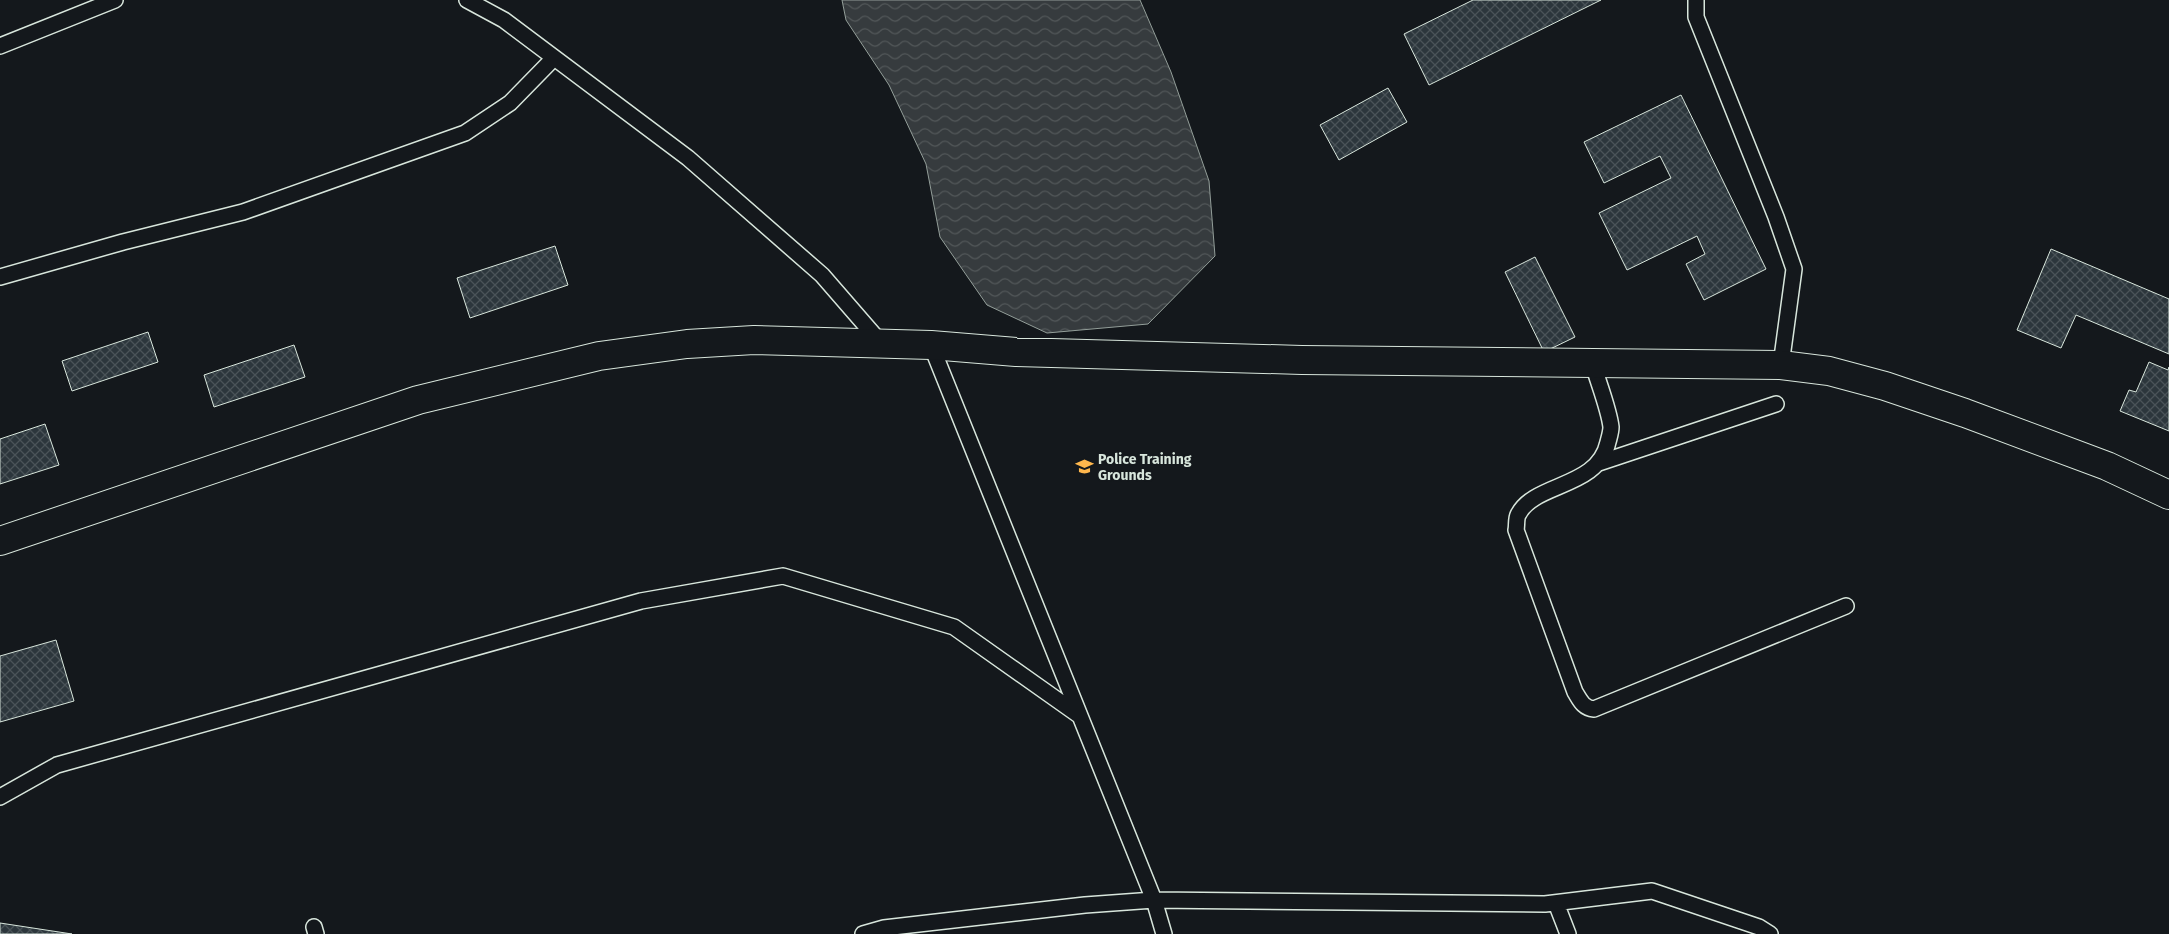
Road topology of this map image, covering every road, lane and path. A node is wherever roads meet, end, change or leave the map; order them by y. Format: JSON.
{"nodes":[{"id":1,"x":115,"y":0,"type":"edge"},
{"id":2,"x":467,"y":0,"type":"edge"},
{"id":3,"x":1696,"y":0,"type":"edge"},
{"id":4,"x":0,"y":46,"type":"edge"},
{"id":5,"x":554,"y":58,"type":"junction"},
{"id":6,"x":0,"y":277,"type":"edge"},
{"id":7,"x":881,"y":343,"type":"junction"},
{"id":8,"x":931,"y":345,"type":"junction"},
{"id":9,"x":1593,"y":364,"type":"junction"},
{"id":10,"x":1781,"y":366,"type":"junction"},
{"id":11,"x":1776,"y":404,"type":"dead end"},
{"id":12,"x":1599,"y":463,"type":"junction"},
{"id":13,"x":2169,"y":495,"type":"edge"},
{"id":14,"x":0,"y":541,"type":"edge"},
{"id":15,"x":1846,"y":606,"type":"dead end"},
{"id":16,"x":1080,"y":716,"type":"junction"},
{"id":17,"x":0,"y":798,"type":"edge"},
{"id":18,"x":1154,"y":900,"type":"junction"},
{"id":19,"x":1556,"y":903,"type":"junction"},
{"id":20,"x":862,"y":934,"type":"edge"},
{"id":21,"x":1164,"y":934,"type":"edge"},
{"id":22,"x":1568,"y":934,"type":"edge"},
{"id":23,"x":1770,"y":934,"type":"edge"}],
"edges":[{"from":1,"to":4,"type":"lane"},
{"from":2,"to":5,"type":"lane"},
{"from":3,"to":10,"type":"lane"},
{"from":5,"to":6,"type":"lane"},
{"from":5,"to":7,"type":"lane"},
{"from":7,"to":8,"type":"street"},
{"from":7,"to":14,"type":"street"},
{"from":8,"to":9,"type":"street"},
{"from":8,"to":16,"type":"lane"},
{"from":9,"to":10,"type":"street"},
{"from":9,"to":12,"type":"lane"},
{"from":10,"to":13,"type":"street"},
{"from":11,"to":12,"type":"lane"},
{"from":12,"to":15,"type":"lane"},
{"from":16,"to":17,"type":"lane"},
{"from":16,"to":18,"type":"lane"},
{"from":18,"to":19,"type":"lane"},
{"from":18,"to":20,"type":"lane"},
{"from":18,"to":21,"type":"lane"},
{"from":19,"to":22,"type":"lane"},
{"from":19,"to":23,"type":"lane"}]}
